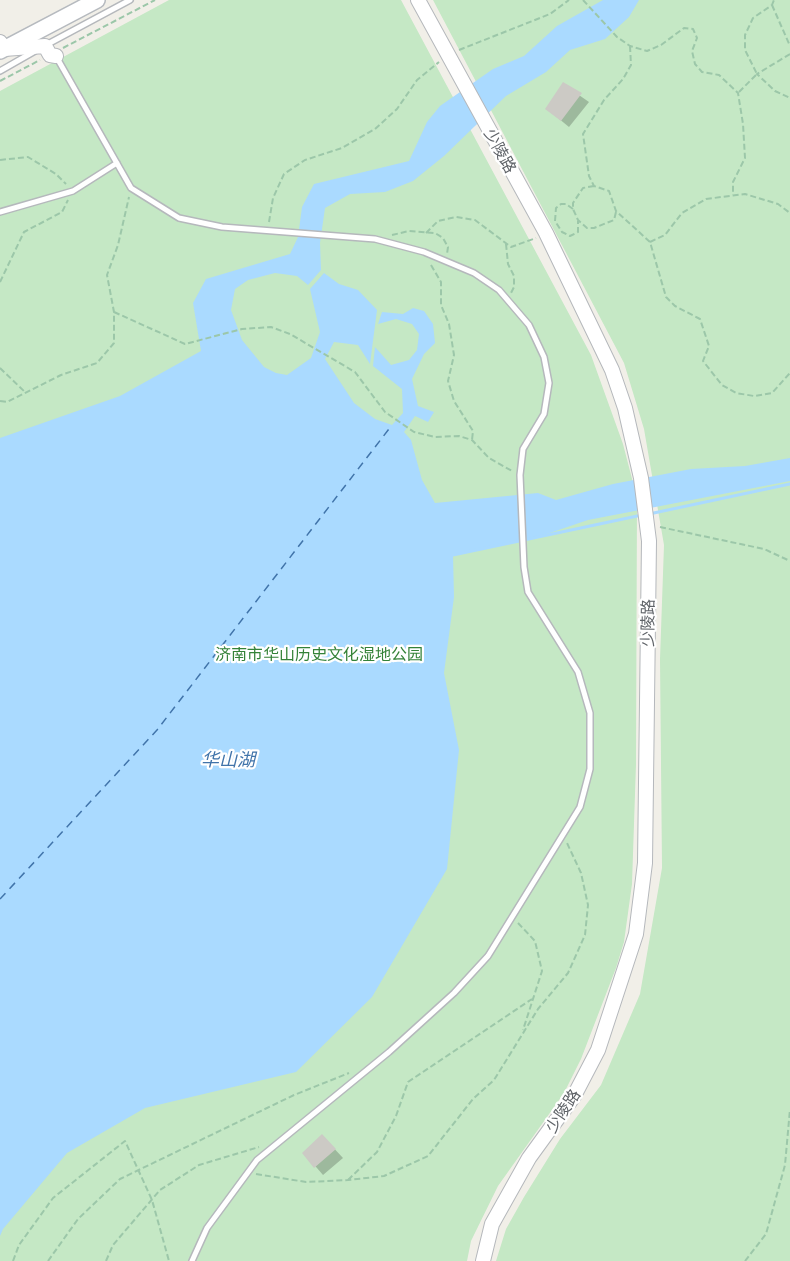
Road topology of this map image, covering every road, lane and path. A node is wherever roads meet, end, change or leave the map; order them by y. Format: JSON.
{"nodes":[{"id":1,"x":97,"y":0,"type":"edge"},
{"id":2,"x":130,"y":0,"type":"edge"},
{"id":3,"x":155,"y":0,"type":"edge"},
{"id":4,"x":418,"y":0,"type":"edge"},
{"id":5,"x":569,"y":0,"type":"edge"},
{"id":6,"x":583,"y":0,"type":"edge"},
{"id":7,"x":774,"y":0,"type":"edge"},
{"id":8,"x":772,"y":5,"type":"junction"},
{"id":9,"x":630,"y":46,"type":"junction"},
{"id":10,"x":790,"y":46,"type":"edge"},
{"id":11,"x":1,"y":47,"type":"edge"},
{"id":12,"x":50,"y":52,"type":"junction"},
{"id":13,"x":449,"y":54,"type":"junction"},
{"id":14,"x":790,"y":54,"type":"edge"},
{"id":15,"x":0,"y":70,"type":"edge"},
{"id":16,"x":757,"y":74,"type":"junction"},
{"id":17,"x":0,"y":81,"type":"edge"},
{"id":18,"x":738,"y":93,"type":"junction"},
{"id":19,"x":790,"y":98,"type":"edge"},
{"id":20,"x":117,"y":163,"type":"junction"},
{"id":21,"x":594,"y":186,"type":"junction"},
{"id":22,"x":131,"y":188,"type":"junction"},
{"id":23,"x":733,"y":195,"type":"junction"},
{"id":24,"x":573,"y":209,"type":"junction"},
{"id":25,"x":616,"y":211,"type":"junction"},
{"id":26,"x":0,"y":212,"type":"edge"},
{"id":27,"x":790,"y":213,"type":"edge"},
{"id":28,"x":578,"y":220,"type":"junction"},
{"id":29,"x":268,"y":230,"type":"junction"},
{"id":30,"x":426,"y":233,"type":"junction"},
{"id":31,"x":546,"y":233,"type":"junction"},
{"id":32,"x":375,"y":239,"type":"junction"},
{"id":33,"x":650,"y":242,"type":"junction"},
{"id":34,"x":506,"y":244,"type":"junction"},
{"id":35,"x":424,"y":252,"type":"junction"},
{"id":36,"x":446,"y":261,"type":"junction"},
{"id":37,"x":507,"y":300,"type":"junction"},
{"id":38,"x":114,"y":312,"type":"junction"},
{"id":39,"x":0,"y":368,"type":"edge"},
{"id":40,"x":790,"y":373,"type":"edge"},
{"id":41,"x":26,"y":393,"type":"junction"},
{"id":42,"x":0,"y":401,"type":"edge"},
{"id":43,"x":472,"y":440,"type":"junction"},
{"id":44,"x":520,"y":475,"type":"junction"},
{"id":45,"x":648,"y":524,"type":"junction"},
{"id":46,"x":790,"y":561,"type":"edge"},
{"id":47,"x":562,"y":833,"type":"junction"},
{"id":48,"x":512,"y":917,"type":"junction"},
{"id":49,"x":532,"y":999,"type":"junction"},
{"id":50,"x":521,"y":1035,"type":"junction"},
{"id":51,"x":358,"y":1069,"type":"dead end"},
{"id":52,"x":790,"y":1109,"type":"edge"},
{"id":53,"x":261,"y":1146,"type":"dead end"},
{"id":54,"x":139,"y":1170,"type":"junction"},
{"id":55,"x":248,"y":1172,"type":"junction"},
{"id":56,"x":348,"y":1180,"type":"junction"},
{"id":57,"x":152,"y":1200,"type":"junction"},
{"id":58,"x":13,"y":1261,"type":"edge"},
{"id":59,"x":48,"y":1261,"type":"edge"},
{"id":60,"x":106,"y":1261,"type":"edge"},
{"id":61,"x":169,"y":1261,"type":"edge"},
{"id":62,"x":192,"y":1261,"type":"edge"},
{"id":63,"x":483,"y":1261,"type":"edge"},
{"id":64,"x":746,"y":1261,"type":"edge"}],
"edges":[{"from":1,"to":11,"type":"main road"},
{"from":2,"to":12,"type":"lane"},
{"from":3,"to":12,"type":"path"},
{"from":4,"to":13,"type":"street","name":"少陵路"},
{"from":5,"to":13,"type":"path"},
{"from":6,"to":9,"type":"path"},
{"from":7,"to":8,"type":"path"},
{"from":8,"to":10,"type":"path"},
{"from":8,"to":16,"type":"path"},
{"from":9,"to":18,"type":"path"},
{"from":9,"to":21,"type":"path"},
{"from":11,"to":12,"type":"street"},
{"from":12,"to":15,"type":"lane"},
{"from":12,"to":17,"type":"path"},
{"from":12,"to":20,"type":"lane"},
{"from":13,"to":29,"type":"path"},
{"from":13,"to":31,"type":"street","name":"少陵路"},
{"from":14,"to":16,"type":"path"},
{"from":16,"to":18,"type":"path"},
{"from":16,"to":19,"type":"path"},
{"from":18,"to":23,"type":"path"},
{"from":20,"to":22,"type":"lane"},
{"from":20,"to":26,"type":"lane"},
{"from":21,"to":24,"type":"path"},
{"from":21,"to":25,"type":"path"},
{"from":22,"to":29,"type":"lane"},
{"from":22,"to":38,"type":"path"},
{"from":23,"to":27,"type":"path"},
{"from":23,"to":33,"type":"path"},
{"from":24,"to":28,"type":"path"},
{"from":24,"to":28,"type":"path"},
{"from":25,"to":28,"type":"path"},
{"from":25,"to":33,"type":"path"},
{"from":29,"to":32,"type":"lane"},
{"from":30,"to":32,"type":"path"},
{"from":30,"to":34,"type":"path"},
{"from":30,"to":36,"type":"path"},
{"from":31,"to":34,"type":"path"},
{"from":31,"to":45,"type":"street","name":"少陵路"},
{"from":32,"to":35,"type":"lane"},
{"from":33,"to":40,"type":"path"},
{"from":34,"to":37,"type":"path"},
{"from":35,"to":36,"type":"lane"},
{"from":35,"to":43,"type":"path"},
{"from":36,"to":37,"type":"lane"},
{"from":37,"to":44,"type":"lane"},
{"from":38,"to":41,"type":"path"},
{"from":38,"to":43,"type":"path"},
{"from":39,"to":41,"type":"path"},
{"from":41,"to":42,"type":"path"},
{"from":43,"to":44,"type":"path"},
{"from":44,"to":47,"type":"lane"},
{"from":45,"to":46,"type":"path"},
{"from":45,"to":63,"type":"street","name":"少陵路"},
{"from":47,"to":48,"type":"lane"},
{"from":47,"to":50,"type":"path"},
{"from":48,"to":49,"type":"path"},
{"from":48,"to":55,"type":"lane"},
{"from":49,"to":50,"type":"path"},
{"from":49,"to":56,"type":"path"},
{"from":50,"to":56,"type":"path"},
{"from":51,"to":54,"type":"path"},
{"from":52,"to":64,"type":"path"},
{"from":53,"to":57,"type":"path"},
{"from":54,"to":57,"type":"path"},
{"from":54,"to":58,"type":"path"},
{"from":54,"to":59,"type":"path"},
{"from":55,"to":56,"type":"path"},
{"from":55,"to":62,"type":"lane"},
{"from":57,"to":60,"type":"path"},
{"from":57,"to":61,"type":"path"}]}
